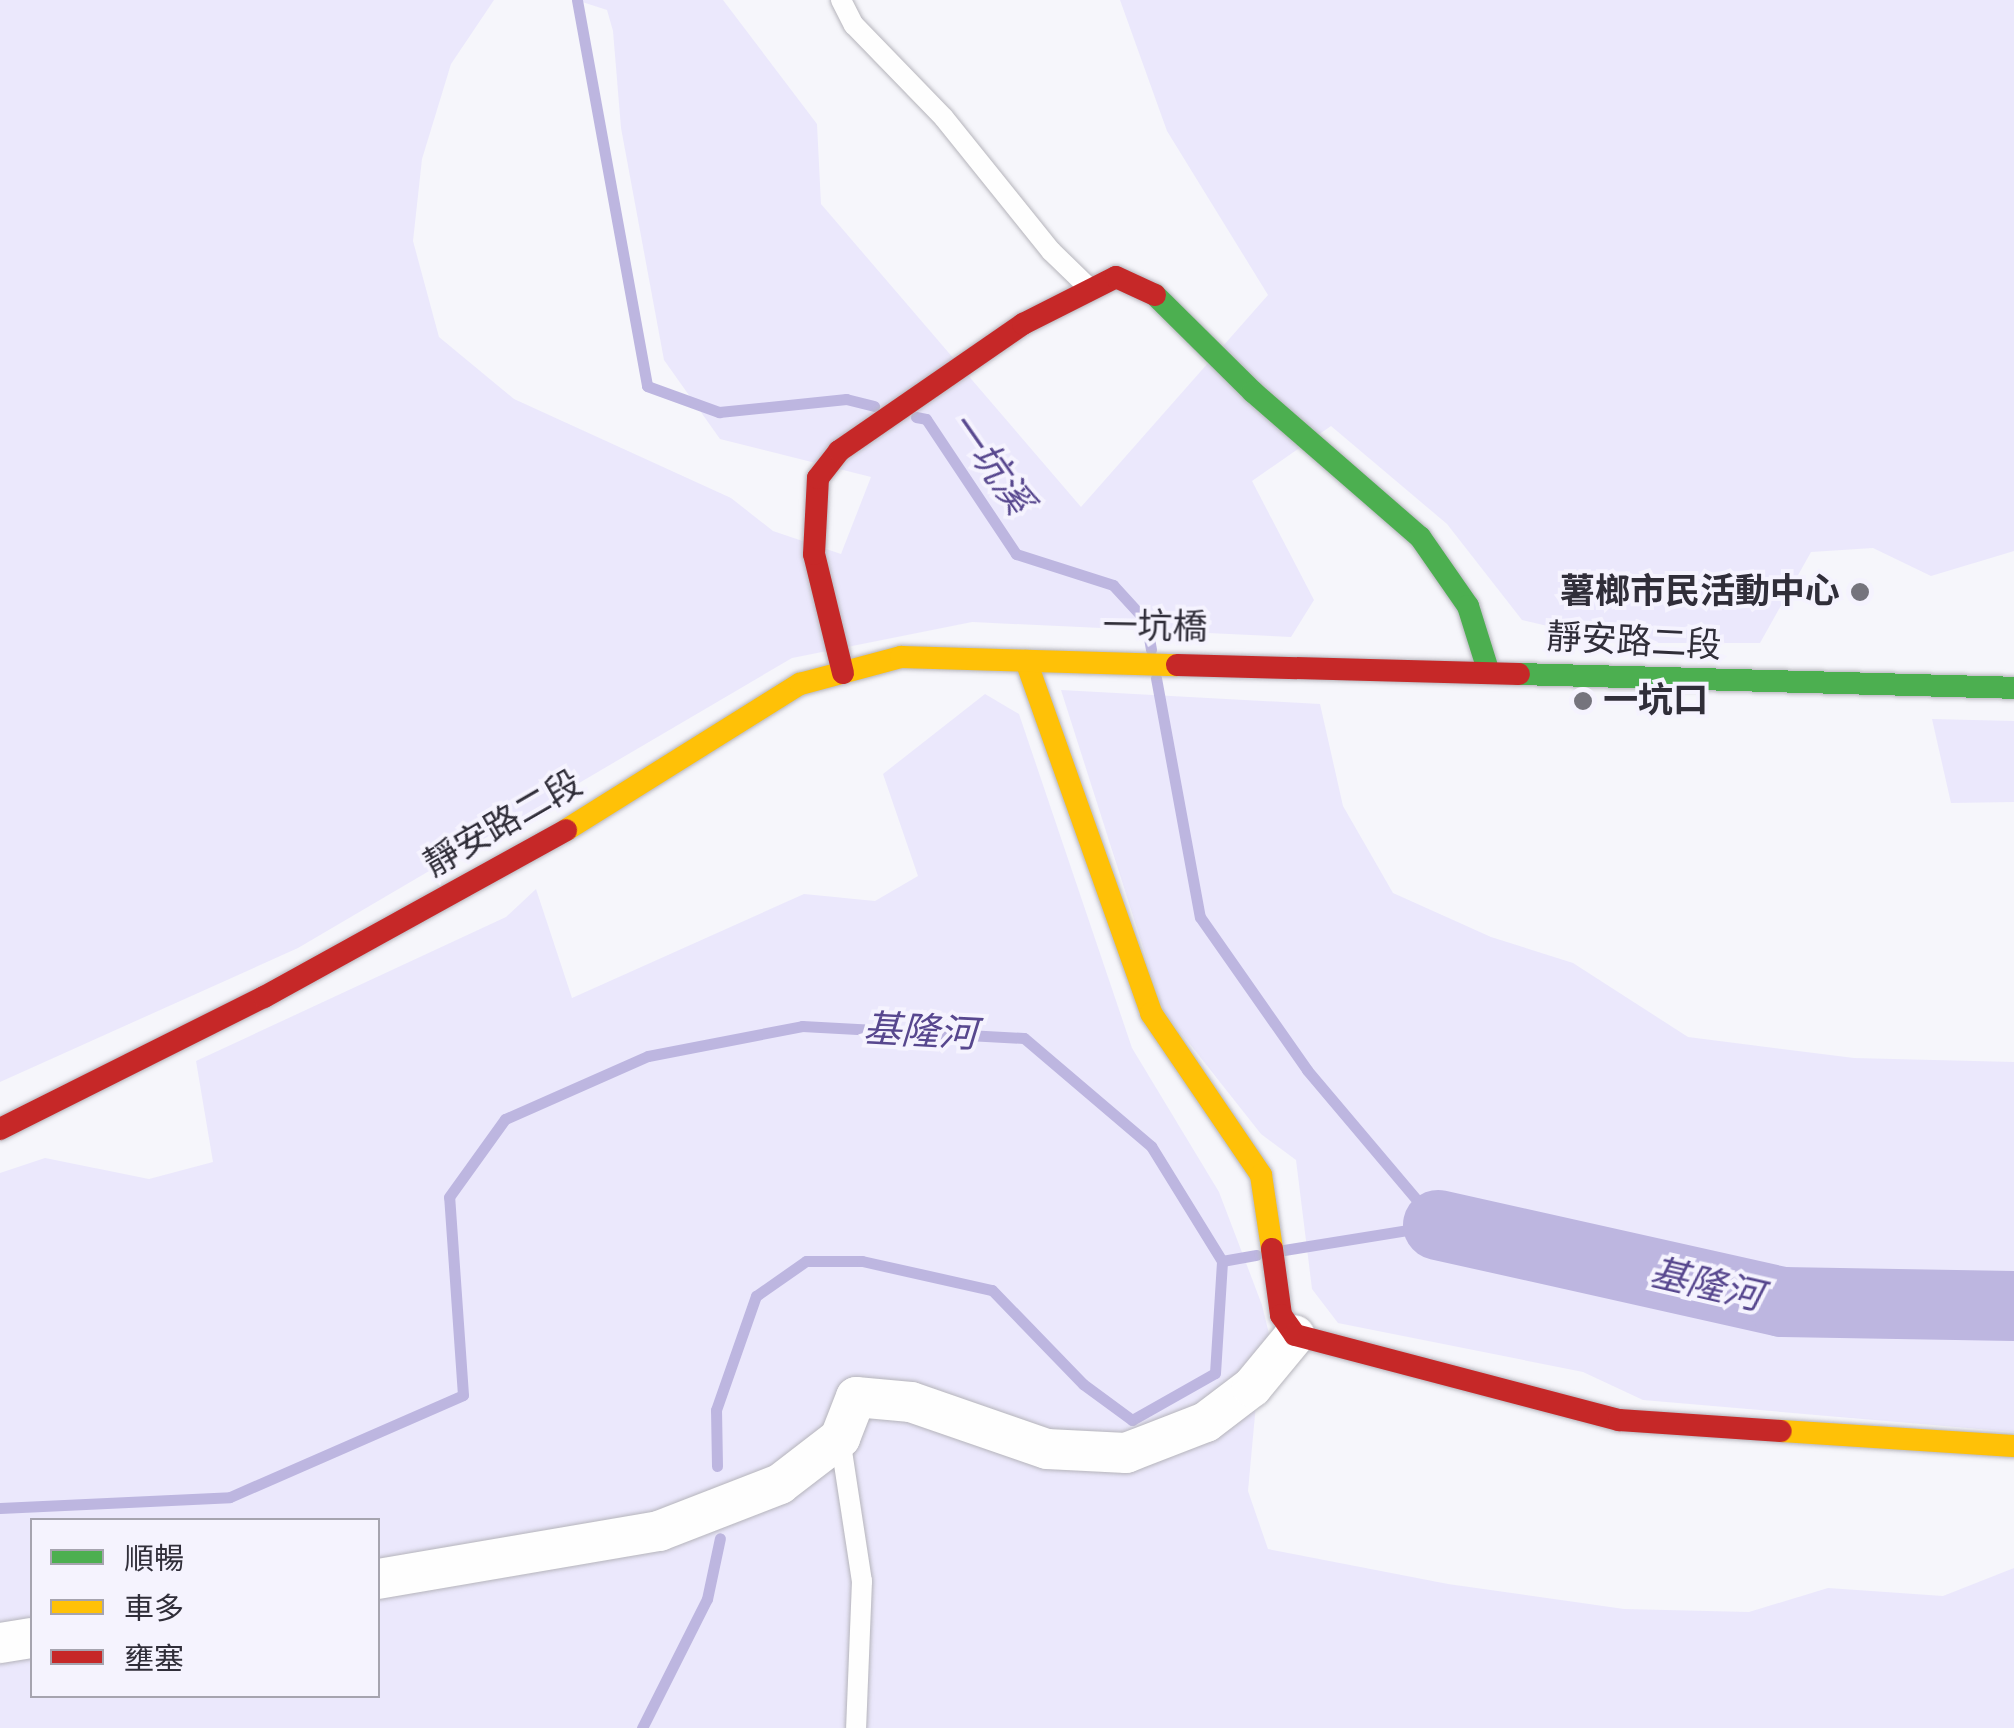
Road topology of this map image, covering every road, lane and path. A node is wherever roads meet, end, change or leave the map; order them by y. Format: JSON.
{"nodes":[{"id":1,"x":841,"y":0,"type":"edge"},
{"id":2,"x":1091,"y":290,"type":"junction"},
{"id":3,"x":1058,"y":660,"type":"joint"},
{"id":4,"x":1026,"y":661,"type":"junction"},
{"id":5,"x":1251,"y":663,"type":"joint"},
{"id":6,"x":1488,"y":670,"type":"junction"},
{"id":7,"x":842,"y":673,"type":"junction"},
{"id":8,"x":2014,"y":688,"type":"edge"},
{"id":9,"x":0,"y":1129,"type":"edge"},
{"id":10,"x":1288,"y":1325,"type":"junction"},
{"id":11,"x":840,"y":1438,"type":"junction"},
{"id":12,"x":2014,"y":1446,"type":"edge"},
{"id":13,"x":380,"y":1579,"type":"edge"},
{"id":14,"x":30,"y":1638,"type":"edge"},
{"id":15,"x":0,"y":1643,"type":"edge"},
{"id":16,"x":856,"y":1728,"type":"edge"}],
"edges":[{"from":1,"to":2,"type":"lane"},
{"from":2,"to":6,"type":"street"},
{"from":2,"to":7,"type":"street"},
{"from":3,"to":4,"type":"street","name":"靜安路二段"},
{"from":3,"to":5,"type":"street","name":"一坑橋"},
{"from":4,"to":7,"type":"street","name":"靜安路二段"},
{"from":4,"to":10,"type":"street"},
{"from":5,"to":6,"type":"street","name":"靜安路二段"},
{"from":6,"to":8,"type":"street","name":"靜安路二段"},
{"from":7,"to":9,"type":"street","name":"靜安路二段"},
{"from":10,"to":11,"type":"street"},
{"from":10,"to":12,"type":"street"},
{"from":11,"to":13,"type":"street"},
{"from":11,"to":16,"type":"lane"},
{"from":14,"to":15,"type":"street"}]}
